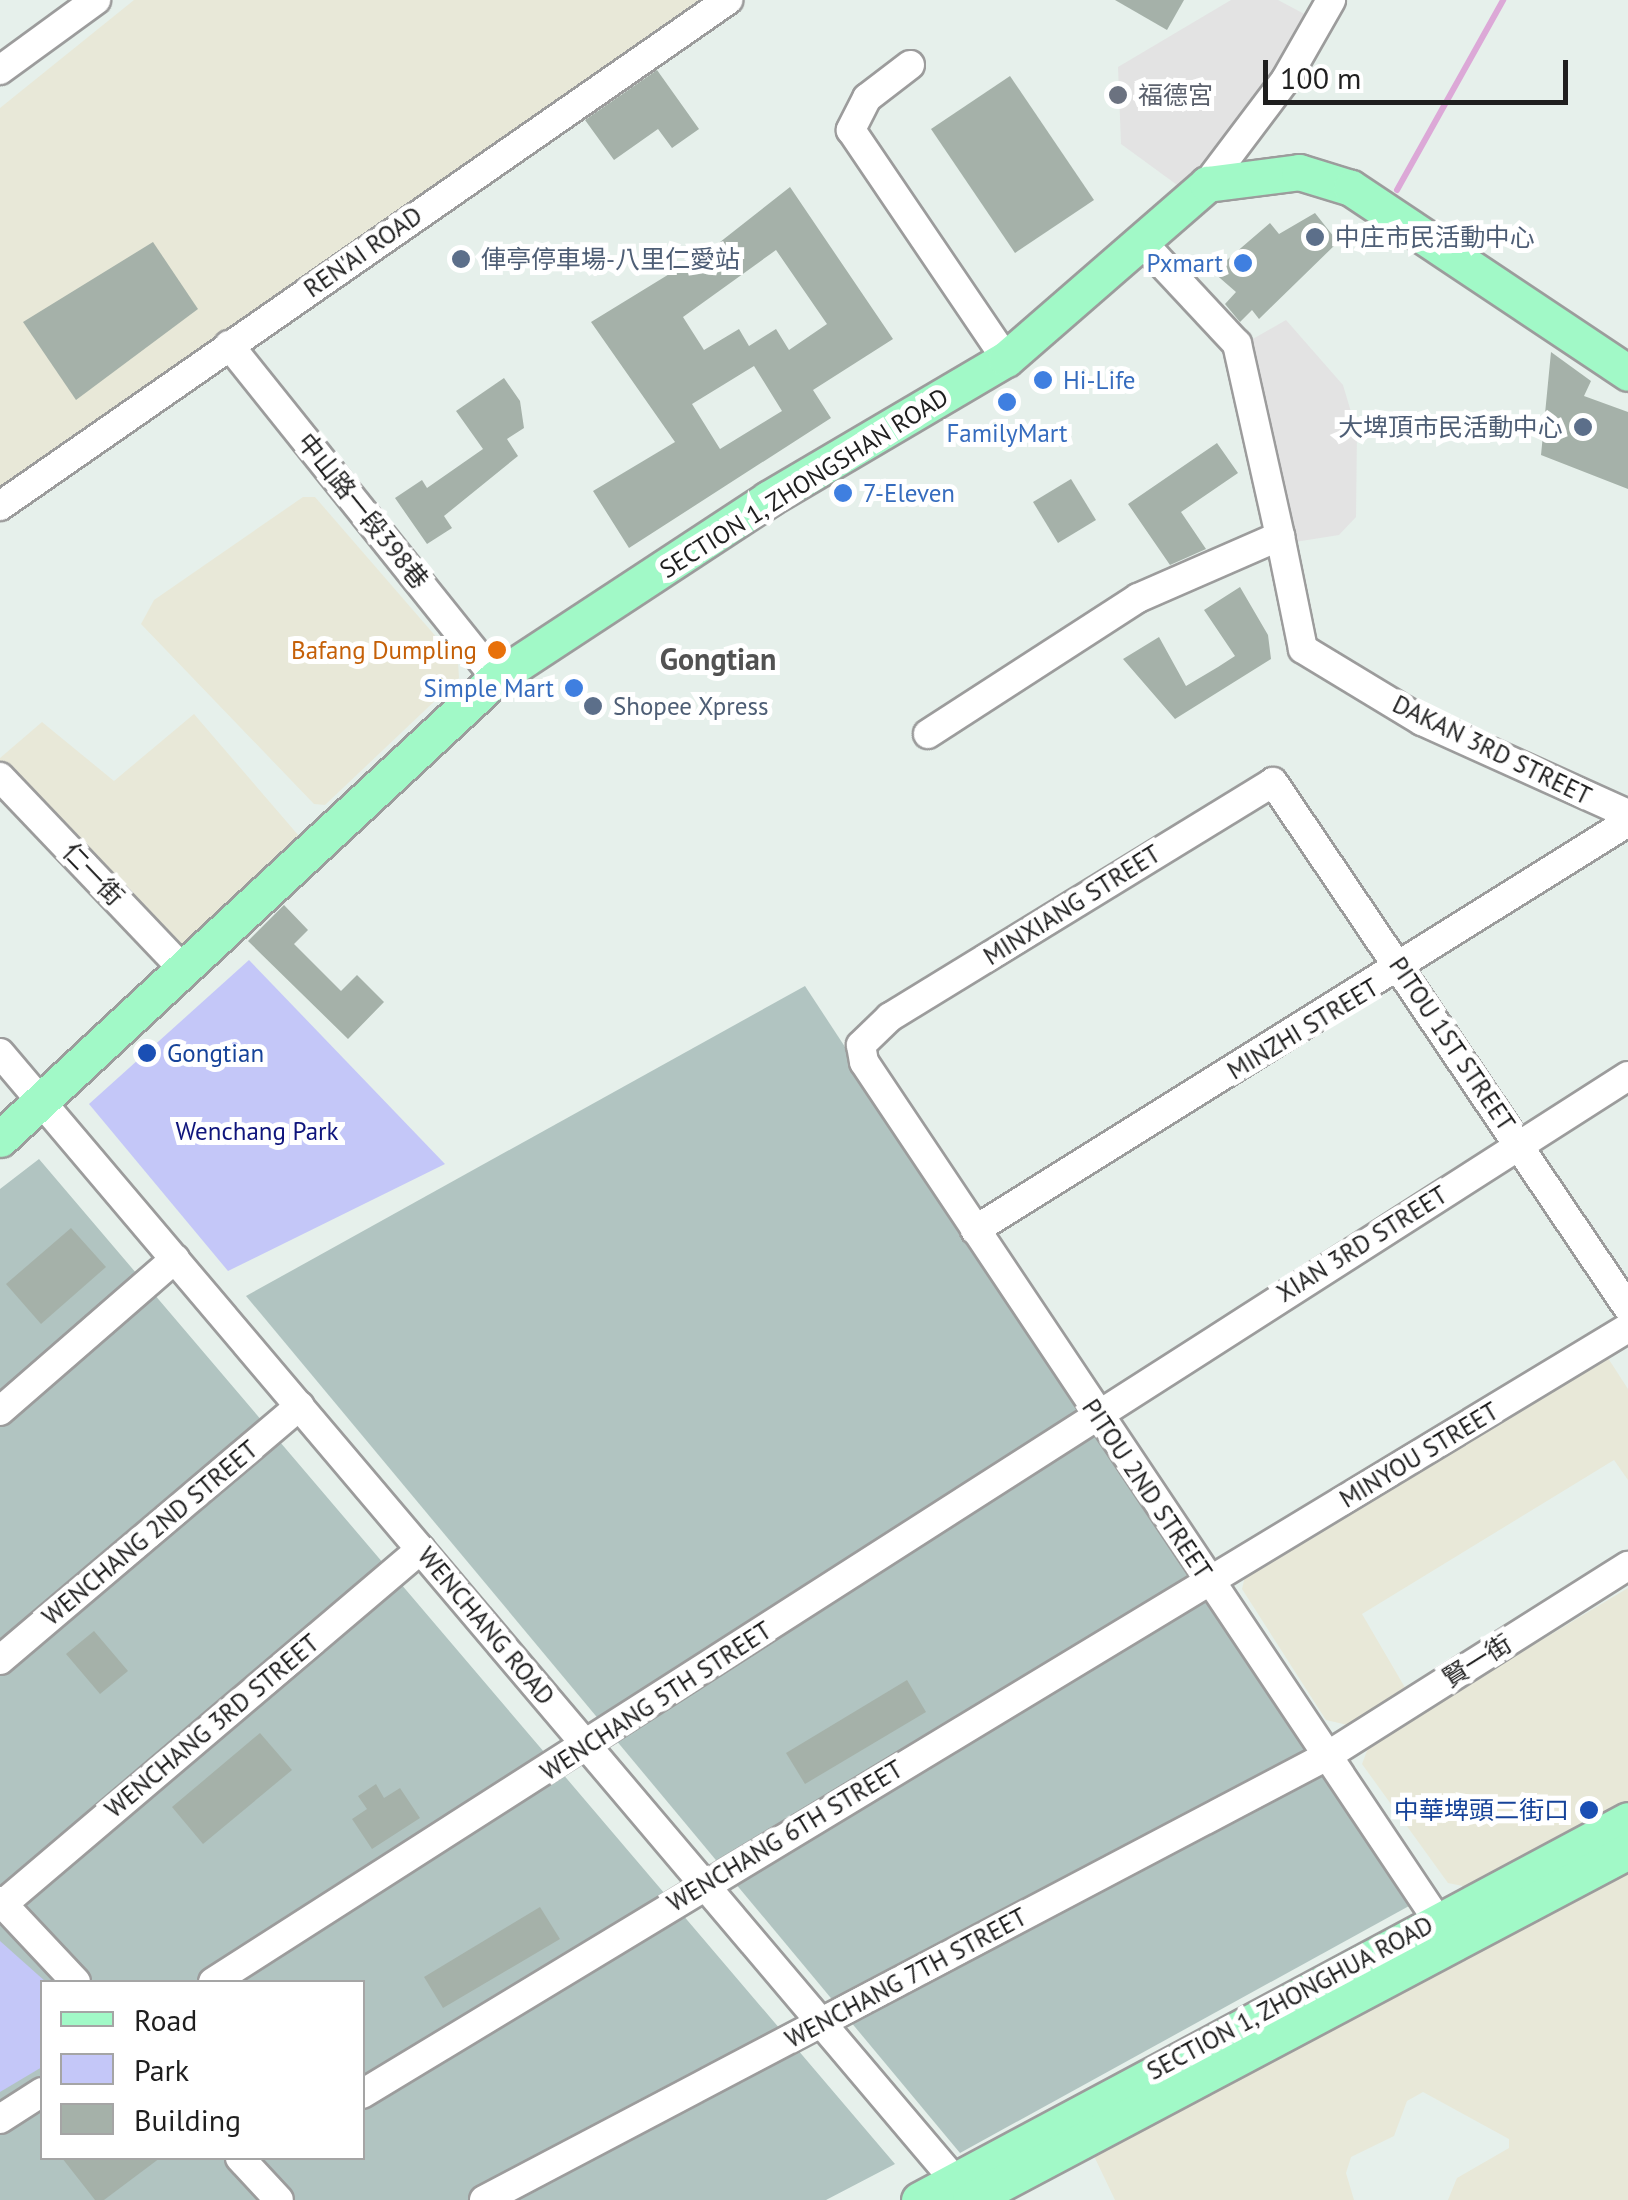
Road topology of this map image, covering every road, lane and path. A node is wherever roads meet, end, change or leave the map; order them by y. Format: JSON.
{"nodes":[{"id":1,"x":96,"y":0,"type":"edge"},
{"id":2,"x":728,"y":0,"type":"edge"},
{"id":3,"x":1331,"y":0,"type":"edge"},
{"id":4,"x":910,"y":65,"type":"dead end"},
{"id":5,"x":0,"y":70,"type":"edge"},
{"id":6,"x":1207,"y":184,"type":"junction"},
{"id":7,"x":1141,"y":241,"type":"junction"},
{"id":8,"x":229,"y":345,"type":"junction"},
{"id":9,"x":1006,"y":359,"type":"junction"},
{"id":10,"x":1628,"y":374,"type":"edge"},
{"id":11,"x":0,"y":506,"type":"edge"},
{"id":12,"x":1280,"y":536,"type":"junction"},
{"id":13,"x":496,"y":678,"type":"junction"},
{"id":14,"x":928,"y":734,"type":"dead end"},
{"id":15,"x":0,"y":777,"type":"edge"},
{"id":16,"x":1273,"y":782,"type":"joint"},
{"id":17,"x":1628,"y":814,"type":"edge"},
{"id":18,"x":1628,"y":822,"type":"edge"},
{"id":19,"x":1401,"y":969,"type":"junction"},
{"id":20,"x":186,"y":972,"type":"junction"},
{"id":21,"x":872,"y":1030,"type":"joint"},
{"id":22,"x":0,"y":1053,"type":"edge"},
{"id":23,"x":1628,"y":1076,"type":"edge"},
{"id":24,"x":44,"y":1104,"type":"junction"},
{"id":25,"x":0,"y":1139,"type":"edge"},
{"id":26,"x":1520,"y":1144,"type":"junction"},
{"id":27,"x":975,"y":1230,"type":"junction"},
{"id":28,"x":175,"y":1259,"type":"junction"},
{"id":29,"x":1628,"y":1308,"type":"edge"},
{"id":30,"x":1628,"y":1328,"type":"edge"},
{"id":31,"x":300,"y":1406,"type":"junction"},
{"id":32,"x":0,"y":1412,"type":"edge"},
{"id":33,"x":1096,"y":1412,"type":"junction"},
{"id":34,"x":421,"y":1549,"type":"junction"},
{"id":35,"x":1628,"y":1566,"type":"edge"},
{"id":36,"x":1210,"y":1582,"type":"junction"},
{"id":37,"x":0,"y":1660,"type":"edge"},
{"id":38,"x":588,"y":1746,"type":"junction"},
{"id":39,"x":1326,"y":1756,"type":"junction"},
{"id":40,"x":1628,"y":1820,"type":"edge"},
{"id":41,"x":1628,"y":1851,"type":"edge"},
{"id":42,"x":704,"y":1884,"type":"junction"},
{"id":43,"x":1,"y":1902,"type":"edge"},
{"id":44,"x":1445,"y":1931,"type":"junction"},
{"id":45,"x":74,"y":1980,"type":"edge"},
{"id":46,"x":216,"y":1980,"type":"edge"},
{"id":47,"x":821,"y":2023,"type":"junction"},
{"id":48,"x":365,"y":2092,"type":"edge"},
{"id":49,"x":40,"y":2093,"type":"edge"},
{"id":50,"x":0,"y":2119,"type":"edge"},
{"id":51,"x":249,"y":2160,"type":"edge"},
{"id":52,"x":965,"y":2193,"type":"edge"},
{"id":53,"x":280,"y":2200,"type":"edge"},
{"id":54,"x":484,"y":2200,"type":"edge"},
{"id":55,"x":919,"y":2200,"type":"edge"}],
"edges":[{"from":1,"to":5,"type":"street"},
{"from":2,"to":8,"type":"street","name":"REN'AI ROAD"},
{"from":3,"to":6,"type":"street"},
{"from":4,"to":9,"type":"street"},
{"from":6,"to":7,"type":"main road","name":"SECTION 1, ZHONGSHAN ROAD"},
{"from":6,"to":10,"type":"main road"},
{"from":7,"to":9,"type":"main road","name":"SECTION 1, ZHONGSHAN ROAD"},
{"from":7,"to":12,"type":"street","name":"DAKAN 3RD STREET"},
{"from":8,"to":11,"type":"street","name":"REN'AI ROAD"},
{"from":8,"to":13,"type":"street","name":"中山路一段398巷"},
{"from":9,"to":13,"type":"main road","name":"SECTION 1, ZHONGSHAN ROAD"},
{"from":12,"to":14,"type":"street"},
{"from":12,"to":17,"type":"street","name":"DAKAN 3RD STREET"},
{"from":13,"to":20,"type":"main road","name":"SECTION 1, ZHONGSHAN ROAD"},
{"from":15,"to":20,"type":"street","name":"仁一街"},
{"from":16,"to":19,"type":"street","name":"PITOU 1ST STREET"},
{"from":16,"to":21,"type":"street","name":"MINXIANG STREET"},
{"from":18,"to":19,"type":"street","name":"MINZHI STREET"},
{"from":19,"to":26,"type":"street","name":"PITOU 1ST STREET"},
{"from":19,"to":27,"type":"street","name":"MINZHI STREET"},
{"from":20,"to":24,"type":"main road","name":"SECTION 1, ZHONGSHAN ROAD"},
{"from":21,"to":27,"type":"street","name":"PITOU 2ND STREET"},
{"from":22,"to":24,"type":"street","name":"WENCHANG ROAD"},
{"from":23,"to":26,"type":"street","name":"XIAN 3RD STREET"},
{"from":24,"to":25,"type":"main road","name":"SECTION 1, ZHONGSHAN ROAD"},
{"from":24,"to":28,"type":"street","name":"WENCHANG ROAD"},
{"from":26,"to":29,"type":"street","name":"PITOU 1ST STREET"},
{"from":26,"to":33,"type":"street","name":"XIAN 3RD STREET"},
{"from":27,"to":33,"type":"street","name":"PITOU 2ND STREET"},
{"from":28,"to":31,"type":"street","name":"WENCHANG ROAD"},
{"from":28,"to":32,"type":"street"},
{"from":30,"to":36,"type":"street","name":"MINYOU STREET"},
{"from":31,"to":34,"type":"street","name":"WENCHANG ROAD"},
{"from":31,"to":37,"type":"street","name":"WENCHANG 2ND STREET"},
{"from":33,"to":36,"type":"street","name":"PITOU 2ND STREET"},
{"from":33,"to":38,"type":"street","name":"WENCHANG 5TH STREET"},
{"from":34,"to":38,"type":"street","name":"WENCHANG ROAD"},
{"from":34,"to":43,"type":"street","name":"WENCHANG 3RD STREET"},
{"from":35,"to":39,"type":"street","name":"賢一街"},
{"from":36,"to":39,"type":"street","name":"PITOU 2ND STREET"},
{"from":36,"to":42,"type":"street","name":"WENCHANG 6TH STREET"},
{"from":38,"to":42,"type":"street","name":"WENCHANG ROAD"},
{"from":38,"to":46,"type":"street","name":"WENCHANG 5TH STREET"},
{"from":39,"to":44,"type":"street","name":"PITOU 2ND STREET"},
{"from":39,"to":47,"type":"street","name":"WENCHANG 7TH STREET"},
{"from":40,"to":44,"type":"main road","name":"SECTION 1, ZHONGHUA ROAD"},
{"from":41,"to":44,"type":"main road","name":"SECTION 1, ZHONGHUA ROAD"},
{"from":42,"to":47,"type":"street","name":"WENCHANG ROAD"},
{"from":42,"to":48,"type":"street","name":"WENCHANG 6TH STREET"},
{"from":43,"to":45,"type":"street"},
{"from":44,"to":52,"type":"main road","name":"SECTION 1, ZHONGHUA ROAD"},
{"from":47,"to":52,"type":"street","name":"WENCHANG ROAD"},
{"from":47,"to":54,"type":"street","name":"WENCHANG 7TH STREET"},
{"from":49,"to":50,"type":"street"},
{"from":51,"to":53,"type":"street"},
{"from":52,"to":55,"type":"main road","name":"SECTION 1, ZHONGHUA ROAD"}]}
